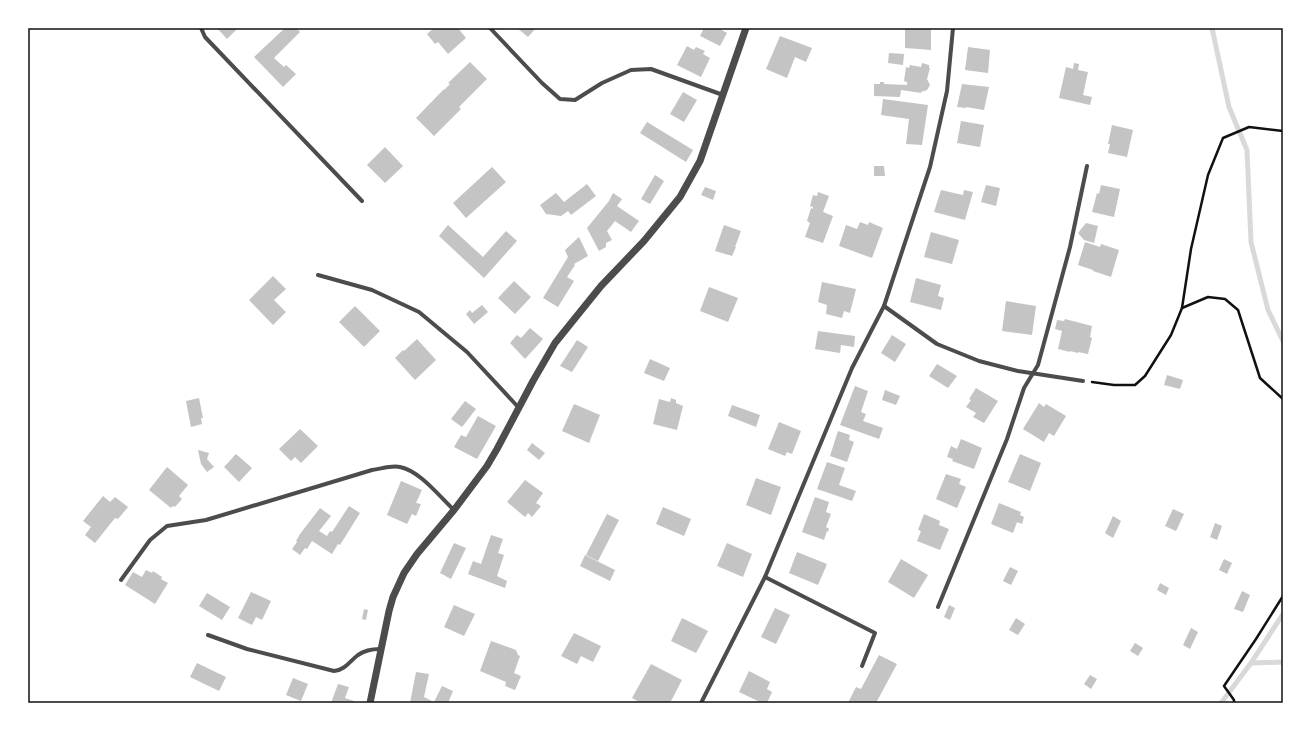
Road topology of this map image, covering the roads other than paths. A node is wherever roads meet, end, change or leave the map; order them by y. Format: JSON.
{"nodes":[{"id":1,"x":201,"y":28,"type":"edge"},
{"id":2,"x":490,"y":28,"type":"edge"},
{"id":3,"x":746,"y":28,"type":"edge"},
{"id":4,"x":953,"y":28,"type":"edge"},
{"id":5,"x":722,"y":95,"type":"junction"},
{"id":6,"x":1087,"y":166,"type":"dead end"},
{"id":7,"x":362,"y":201,"type":"dead end"},
{"id":8,"x":318,"y":275,"type":"dead end"},
{"id":9,"x":884,"y":306,"type":"junction"},
{"id":10,"x":1032,"y":374,"type":"junction"},
{"id":11,"x":1083,"y":381,"type":"road end"},
{"id":12,"x":519,"y":408,"type":"junction"},
{"id":13,"x":454,"y":510,"type":"junction"},
{"id":14,"x":765,"y":577,"type":"junction"},
{"id":15,"x":121,"y":580,"type":"dead end"},
{"id":16,"x":938,"y":607,"type":"dead end"},
{"id":17,"x":208,"y":634,"type":"dead end"},
{"id":18,"x":380,"y":649,"type":"junction"},
{"id":19,"x":862,"y":666,"type":"dead end"},
{"id":20,"x":370,"y":703,"type":"edge"},
{"id":21,"x":701,"y":703,"type":"edge"}],
"edges":[{"from":1,"to":7,"type":"street"},
{"from":2,"to":5,"type":"street"},
{"from":3,"to":5,"type":"street"},
{"from":4,"to":9,"type":"street"},
{"from":5,"to":12,"type":"street"},
{"from":6,"to":10,"type":"street"},
{"from":8,"to":12,"type":"street"},
{"from":9,"to":10,"type":"street"},
{"from":9,"to":14,"type":"street"},
{"from":10,"to":11,"type":"street"},
{"from":10,"to":16,"type":"street"},
{"from":12,"to":13,"type":"street"},
{"from":13,"to":15,"type":"street"},
{"from":13,"to":18,"type":"street"},
{"from":14,"to":19,"type":"street"},
{"from":14,"to":21,"type":"street"},
{"from":17,"to":18,"type":"street"},
{"from":18,"to":20,"type":"street"}]}
